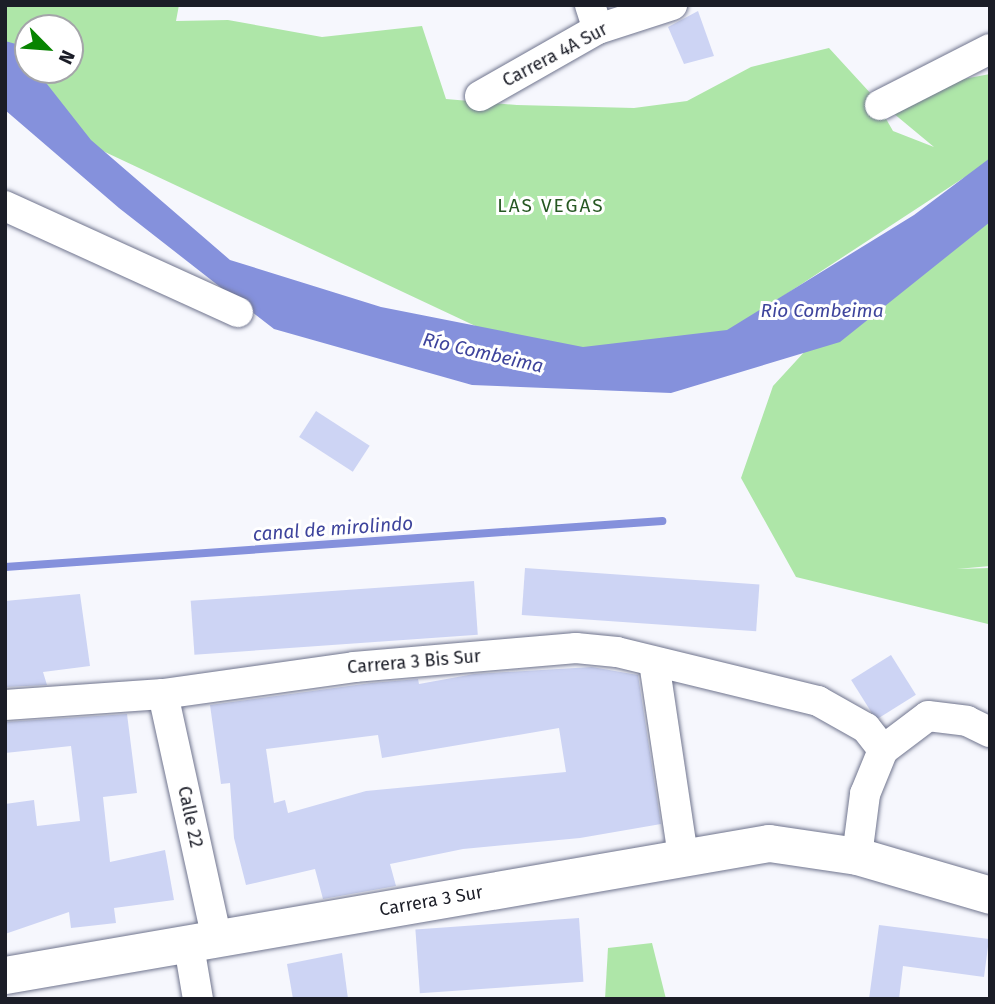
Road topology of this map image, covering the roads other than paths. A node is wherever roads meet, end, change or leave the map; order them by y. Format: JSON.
{"nodes":[{"id":1,"x":672,"y":5,"type":"edge"},
{"id":2,"x":594,"y":17,"type":"edge"},
{"id":3,"x":990,"y":49,"type":"edge"},
{"id":4,"x":480,"y":96,"type":"dead end"},
{"id":5,"x":880,"y":105,"type":"dead end"},
{"id":6,"x":5,"y":206,"type":"edge"},
{"id":7,"x":238,"y":312,"type":"dead end"},
{"id":8,"x":654,"y":662,"type":"junction"},
{"id":9,"x":163,"y":694,"type":"junction"},
{"id":10,"x":5,"y":705,"type":"edge"},
{"id":11,"x":990,"y":732,"type":"edge"},
{"id":12,"x":883,"y":750,"type":"junction"},
{"id":13,"x":683,"y":855,"type":"junction"},
{"id":14,"x":857,"y":856,"type":"junction"},
{"id":15,"x":990,"y":895,"type":"edge"},
{"id":16,"x":203,"y":943,"type":"junction"},
{"id":17,"x":5,"y":975,"type":"edge"},
{"id":18,"x":198,"y":999,"type":"edge"}],
"edges":[{"from":1,"to":2,"type":"street","name":"Carrera 4A Sur"},
{"from":2,"to":4,"type":"street","name":"Carrera 4A Sur"},
{"from":3,"to":5,"type":"street"},
{"from":6,"to":7,"type":"street"},
{"from":8,"to":9,"type":"street","name":"Carrera 3 Bis Sur"},
{"from":8,"to":12,"type":"street","name":"Carrera 3 Bis Sur"},
{"from":8,"to":13,"type":"street"},
{"from":9,"to":10,"type":"street","name":"Carrera 3 Bis Sur"},
{"from":9,"to":16,"type":"street","name":"Calle 22"},
{"from":11,"to":12,"type":"street"},
{"from":12,"to":14,"type":"street"},
{"from":13,"to":14,"type":"street","name":"Carrera 3 Sur"},
{"from":13,"to":16,"type":"street","name":"Carrera 3 Sur"},
{"from":14,"to":15,"type":"street","name":"Carrera 3 Sur"},
{"from":16,"to":17,"type":"street","name":"Carrera 3 Sur"},
{"from":16,"to":18,"type":"street","name":"Calle 22"}]}
